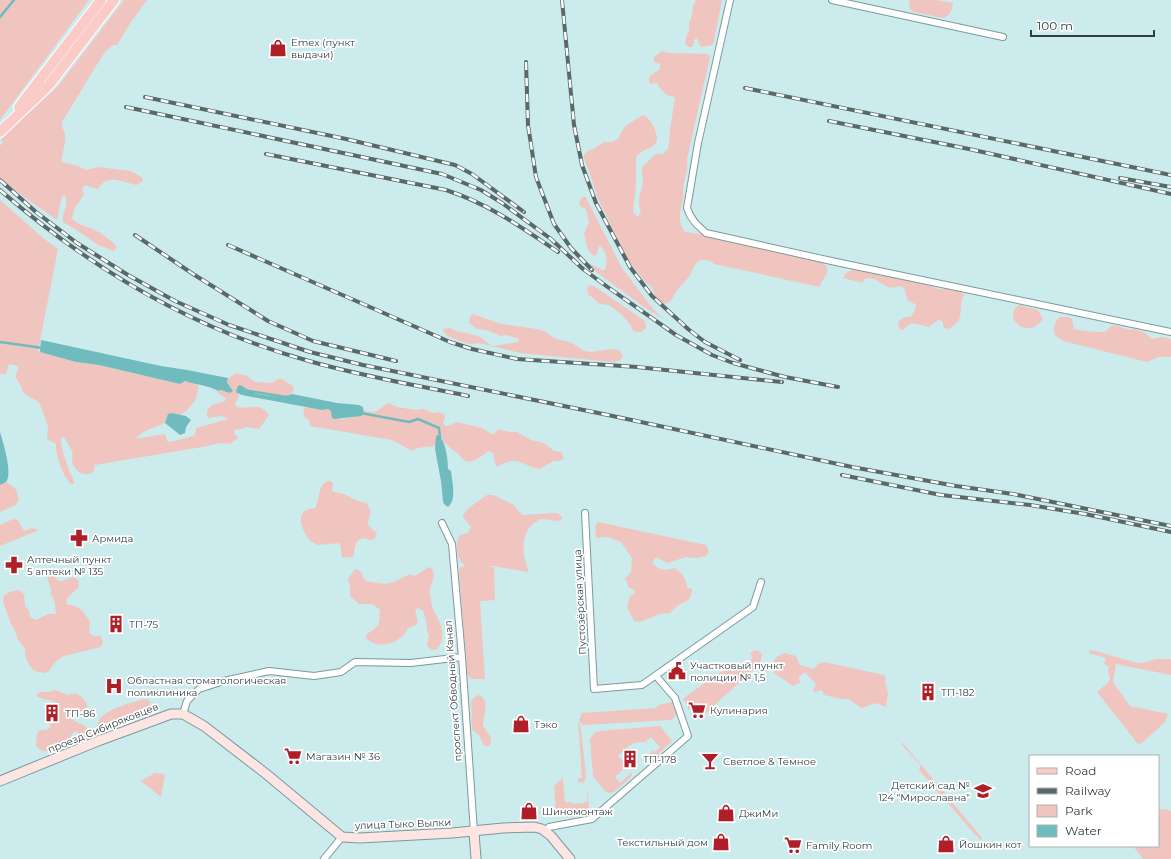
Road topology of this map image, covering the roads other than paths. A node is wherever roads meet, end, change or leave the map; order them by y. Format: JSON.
{"nodes":[{"id":1,"x":101,"y":0,"type":"edge"},
{"id":2,"x":114,"y":0,"type":"edge"},
{"id":3,"x":730,"y":0,"type":"edge"},
{"id":4,"x":832,"y":0,"type":"edge"},
{"id":5,"x":1003,"y":37,"type":"dead end"},
{"id":6,"x":0,"y":132,"type":"edge"},
{"id":7,"x":1171,"y":332,"type":"edge"},
{"id":8,"x":585,"y":513,"type":"dead end"},
{"id":9,"x":442,"y":524,"type":"dead end"},
{"id":10,"x":761,"y":582,"type":"dead end"},
{"id":11,"x":462,"y":657,"type":"junction"},
{"id":12,"x":656,"y":676,"type":"junction"},
{"id":13,"x":183,"y":714,"type":"junction"},
{"id":14,"x":0,"y":782,"type":"edge"},
{"id":15,"x":474,"y":832,"type":"junction"},
{"id":16,"x":546,"y":832,"type":"junction"},
{"id":17,"x":342,"y":837,"type":"junction"},
{"id":18,"x":324,"y":859,"type":"edge"},
{"id":19,"x":476,"y":859,"type":"edge"},
{"id":20,"x":570,"y":859,"type":"edge"}],
"edges":[{"from":1,"to":6,"type":"main road"},
{"from":2,"to":6,"type":"main road"},
{"from":3,"to":7,"type":"street"},
{"from":4,"to":5,"type":"street"},
{"from":8,"to":12,"type":"street","name":"Пустозёрская улица"},
{"from":9,"to":11,"type":"street","name":"проспект Обводный Канал"},
{"from":10,"to":12,"type":"street"},
{"from":11,"to":13,"type":"street"},
{"from":11,"to":15,"type":"street","name":"проспект Обводный Канал"},
{"from":12,"to":16,"type":"street"},
{"from":13,"to":14,"type":"street","name":"проезд Сибиряковцев"},
{"from":13,"to":17,"type":"street","name":"улица Тыко Вылки"},
{"from":15,"to":16,"type":"street","name":"улица Тыко Вылки"},
{"from":15,"to":17,"type":"street","name":"улица Тыко Вылки"},
{"from":15,"to":19,"type":"street","name":"проспект Обводный Канал"},
{"from":16,"to":20,"type":"street"},
{"from":17,"to":18,"type":"street"}]}
